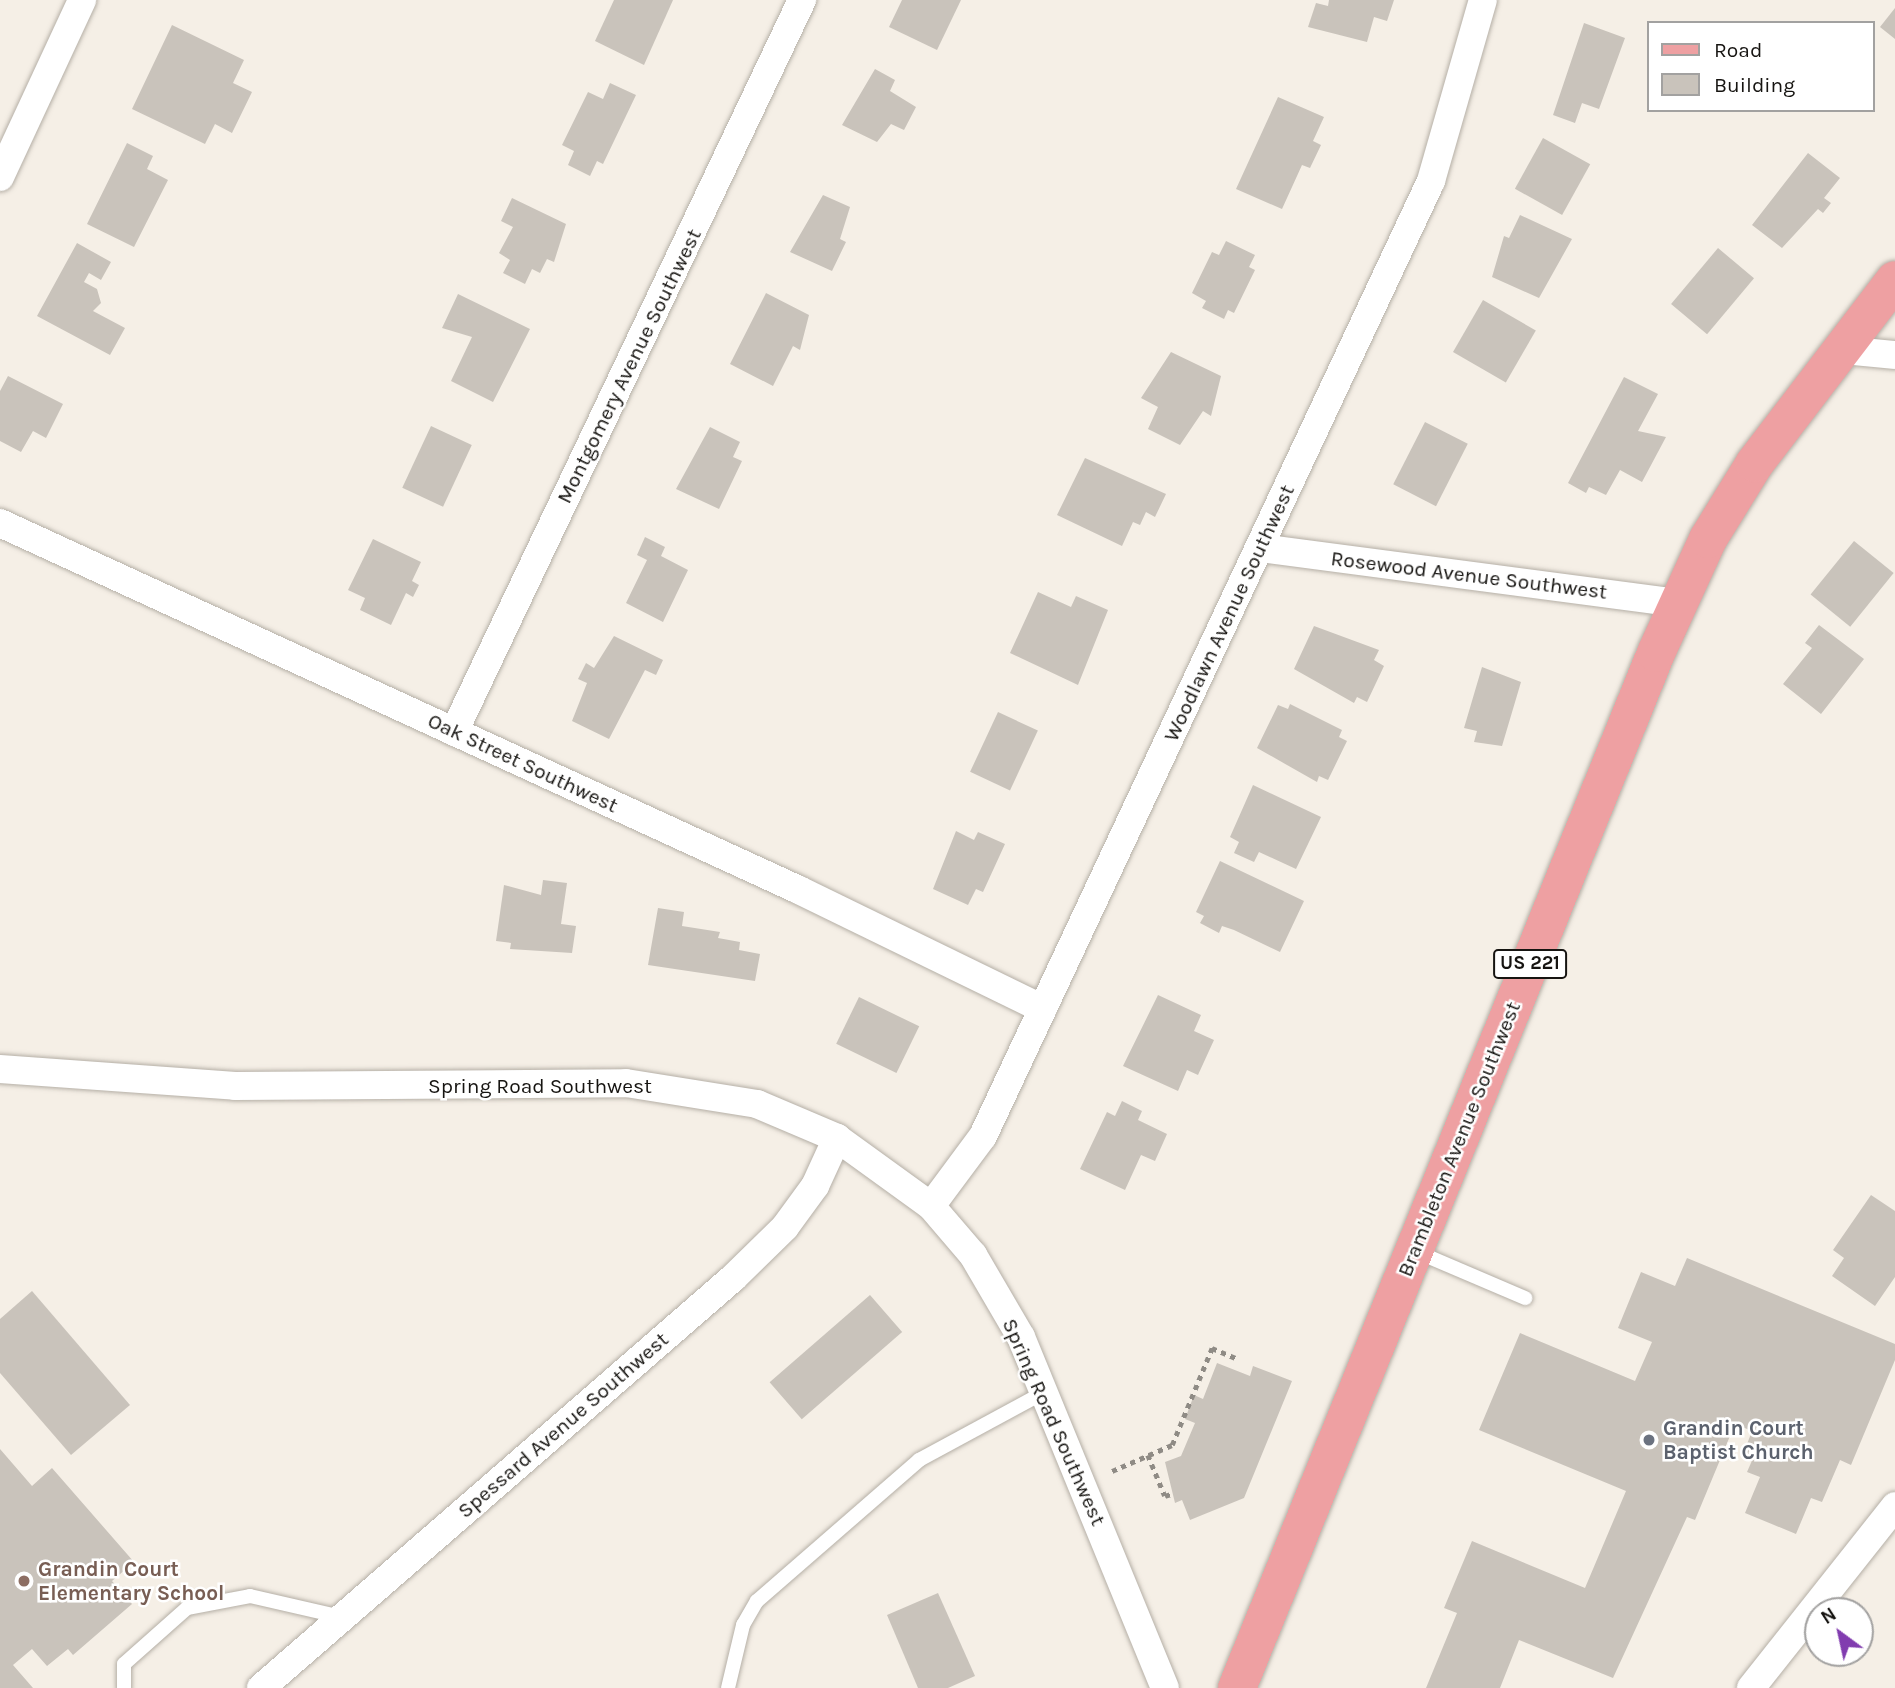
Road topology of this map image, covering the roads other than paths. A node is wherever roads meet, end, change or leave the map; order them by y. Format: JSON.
{"nodes":[{"id":1,"x":82,"y":0,"type":"edge"},
{"id":2,"x":802,"y":0,"type":"edge"},
{"id":3,"x":1483,"y":0,"type":"edge"},
{"id":4,"x":0,"y":177,"type":"edge"},
{"id":5,"x":1895,"y":280,"type":"edge"},
{"id":6,"x":1842,"y":350,"type":"junction"},
{"id":7,"x":1895,"y":355,"type":"edge"},
{"id":8,"x":0,"y":523,"type":"edge"},
{"id":9,"x":1260,"y":548,"type":"junction"},
{"id":10,"x":1678,"y":603,"type":"junction"},
{"id":11,"x":454,"y":732,"type":"junction"},
{"id":12,"x":1043,"y":1009,"type":"junction"},
{"id":13,"x":0,"y":1069,"type":"edge"},
{"id":14,"x":837,"y":1138,"type":"junction"},
{"id":15,"x":931,"y":1206,"type":"junction"},
{"id":16,"x":1414,"y":1251,"type":"junction"},
{"id":17,"x":1525,"y":1298,"type":"dead end"},
{"id":18,"x":1045,"y":1392,"type":"junction"},
{"id":19,"x":1895,"y":1507,"type":"edge"},
{"id":20,"x":342,"y":1616,"type":"junction"},
{"id":21,"x":124,"y":1688,"type":"edge"},
{"id":22,"x":261,"y":1688,"type":"edge"},
{"id":23,"x":728,"y":1688,"type":"edge"},
{"id":24,"x":1165,"y":1688,"type":"edge"},
{"id":25,"x":1237,"y":1688,"type":"edge"},
{"id":26,"x":1751,"y":1688,"type":"edge"}],
"edges":[{"from":1,"to":4,"type":"street"},
{"from":2,"to":11,"type":"street","name":"Montgomery Avenue Southwest"},
{"from":3,"to":9,"type":"street","name":"Woodlawn Avenue Southwest"},
{"from":5,"to":6,"type":"main road","name":"Brambleton Avenue Southwest","number":"US 221"},
{"from":6,"to":7,"type":"street"},
{"from":6,"to":10,"type":"main road","name":"Brambleton Avenue Southwest","number":"US 221"},
{"from":8,"to":11,"type":"street","name":"Oak Street Southwest"},
{"from":9,"to":10,"type":"street","name":"Rosewood Avenue Southwest"},
{"from":9,"to":12,"type":"street","name":"Woodlawn Avenue Southwest"},
{"from":10,"to":16,"type":"main road","name":"Brambleton Avenue Southwest","number":"US 221"},
{"from":11,"to":12,"type":"street","name":"Oak Street Southwest"},
{"from":12,"to":15,"type":"street","name":"Woodlawn Avenue Southwest"},
{"from":13,"to":14,"type":"street","name":"Spring Road Southwest"},
{"from":14,"to":15,"type":"street","name":"Spring Road Southwest"},
{"from":14,"to":20,"type":"street","name":"Spessard Avenue Southwest"},
{"from":15,"to":18,"type":"street","name":"Spring Road Southwest"},
{"from":16,"to":17,"type":"lane"},
{"from":16,"to":25,"type":"main road","name":"Brambleton Avenue Southwest","number":"US 221"},
{"from":18,"to":23,"type":"lane"},
{"from":18,"to":24,"type":"street","name":"Spring Road Southwest"},
{"from":19,"to":26,"type":"street"},
{"from":20,"to":21,"type":"lane"},
{"from":20,"to":22,"type":"street","name":"Spessard Avenue Southwest"}]}
